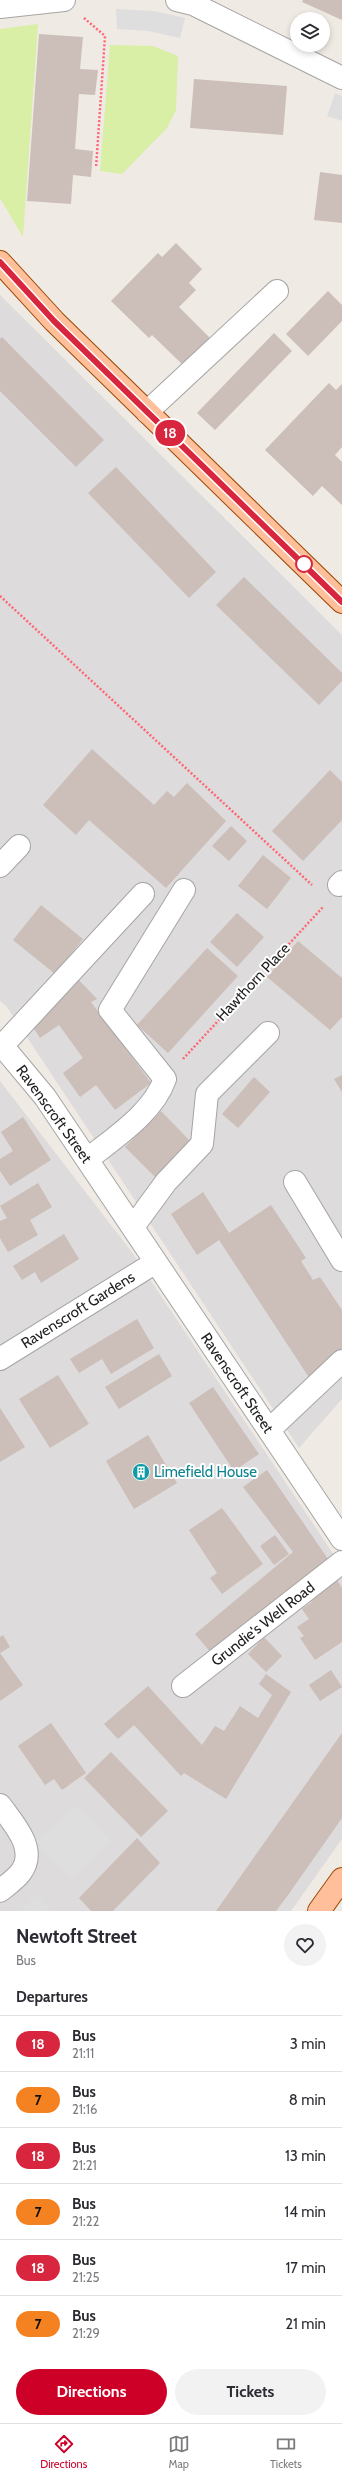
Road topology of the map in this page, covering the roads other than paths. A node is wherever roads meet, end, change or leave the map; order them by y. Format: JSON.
{"nodes":[{"id":1,"x":63,"y":0,"type":"edge"},
{"id":2,"x":177,"y":0,"type":"edge"},
{"id":3,"x":0,"y":7,"type":"edge"},
{"id":4,"x":342,"y":78,"type":"edge"},
{"id":5,"x":0,"y":262,"type":"edge"},
{"id":6,"x":277,"y":291,"type":"dead end"},
{"id":7,"x":147,"y":412,"type":"junction"},
{"id":8,"x":342,"y":602,"type":"edge"},
{"id":9,"x":19,"y":846,"type":"dead end"},
{"id":10,"x":0,"y":866,"type":"edge"},
{"id":11,"x":184,"y":890,"type":"dead end"},
{"id":12,"x":143,"y":894,"type":"dead end"},
{"id":13,"x":268,"y":1033,"type":"dead end"},
{"id":14,"x":1,"y":1044,"type":"edge"},
{"id":15,"x":88,"y":1159,"type":"junction"},
{"id":16,"x":295,"y":1182,"type":"dead end"},
{"id":17,"x":133,"y":1227,"type":"junction"},
{"id":18,"x":342,"y":1260,"type":"edge"},
{"id":19,"x":156,"y":1262,"type":"junction"},
{"id":20,"x":0,"y":1359,"type":"edge"},
{"id":21,"x":342,"y":1361,"type":"edge"},
{"id":22,"x":269,"y":1430,"type":"junction"},
{"id":23,"x":342,"y":1539,"type":"edge"},
{"id":24,"x":342,"y":1562,"type":"edge"},
{"id":25,"x":183,"y":1686,"type":"dead end"},
{"id":26,"x":0,"y":1805,"type":"edge"},
{"id":27,"x":342,"y":1879,"type":"edge"},
{"id":28,"x":0,"y":1891,"type":"edge"},
{"id":29,"x":319,"y":1911,"type":"edge"}],
"edges":[{"from":1,"to":3,"type":"street"},
{"from":2,"to":4,"type":"street"},
{"from":5,"to":7,"type":"main road"},
{"from":6,"to":7,"type":"street"},
{"from":7,"to":8,"type":"main road"},
{"from":9,"to":10,"type":"street"},
{"from":11,"to":15,"type":"street"},
{"from":12,"to":14,"type":"street"},
{"from":13,"to":17,"type":"street"},
{"from":14,"to":15,"type":"street","name":"Ravenscroft Street"},
{"from":15,"to":17,"type":"street","name":"Ravenscroft Street"},
{"from":16,"to":18,"type":"street"},
{"from":17,"to":19,"type":"street","name":"Ravenscroft Street"},
{"from":19,"to":20,"type":"street","name":"Ravenscroft Gardens"},
{"from":19,"to":22,"type":"street","name":"Ravenscroft Street"},
{"from":21,"to":22,"type":"street"},
{"from":22,"to":23,"type":"street","name":"Ravenscroft Street"},
{"from":24,"to":25,"type":"street","name":"Grundie's Well Road"},
{"from":26,"to":28,"type":"street"},
{"from":27,"to":29,"type":"main road"}]}
